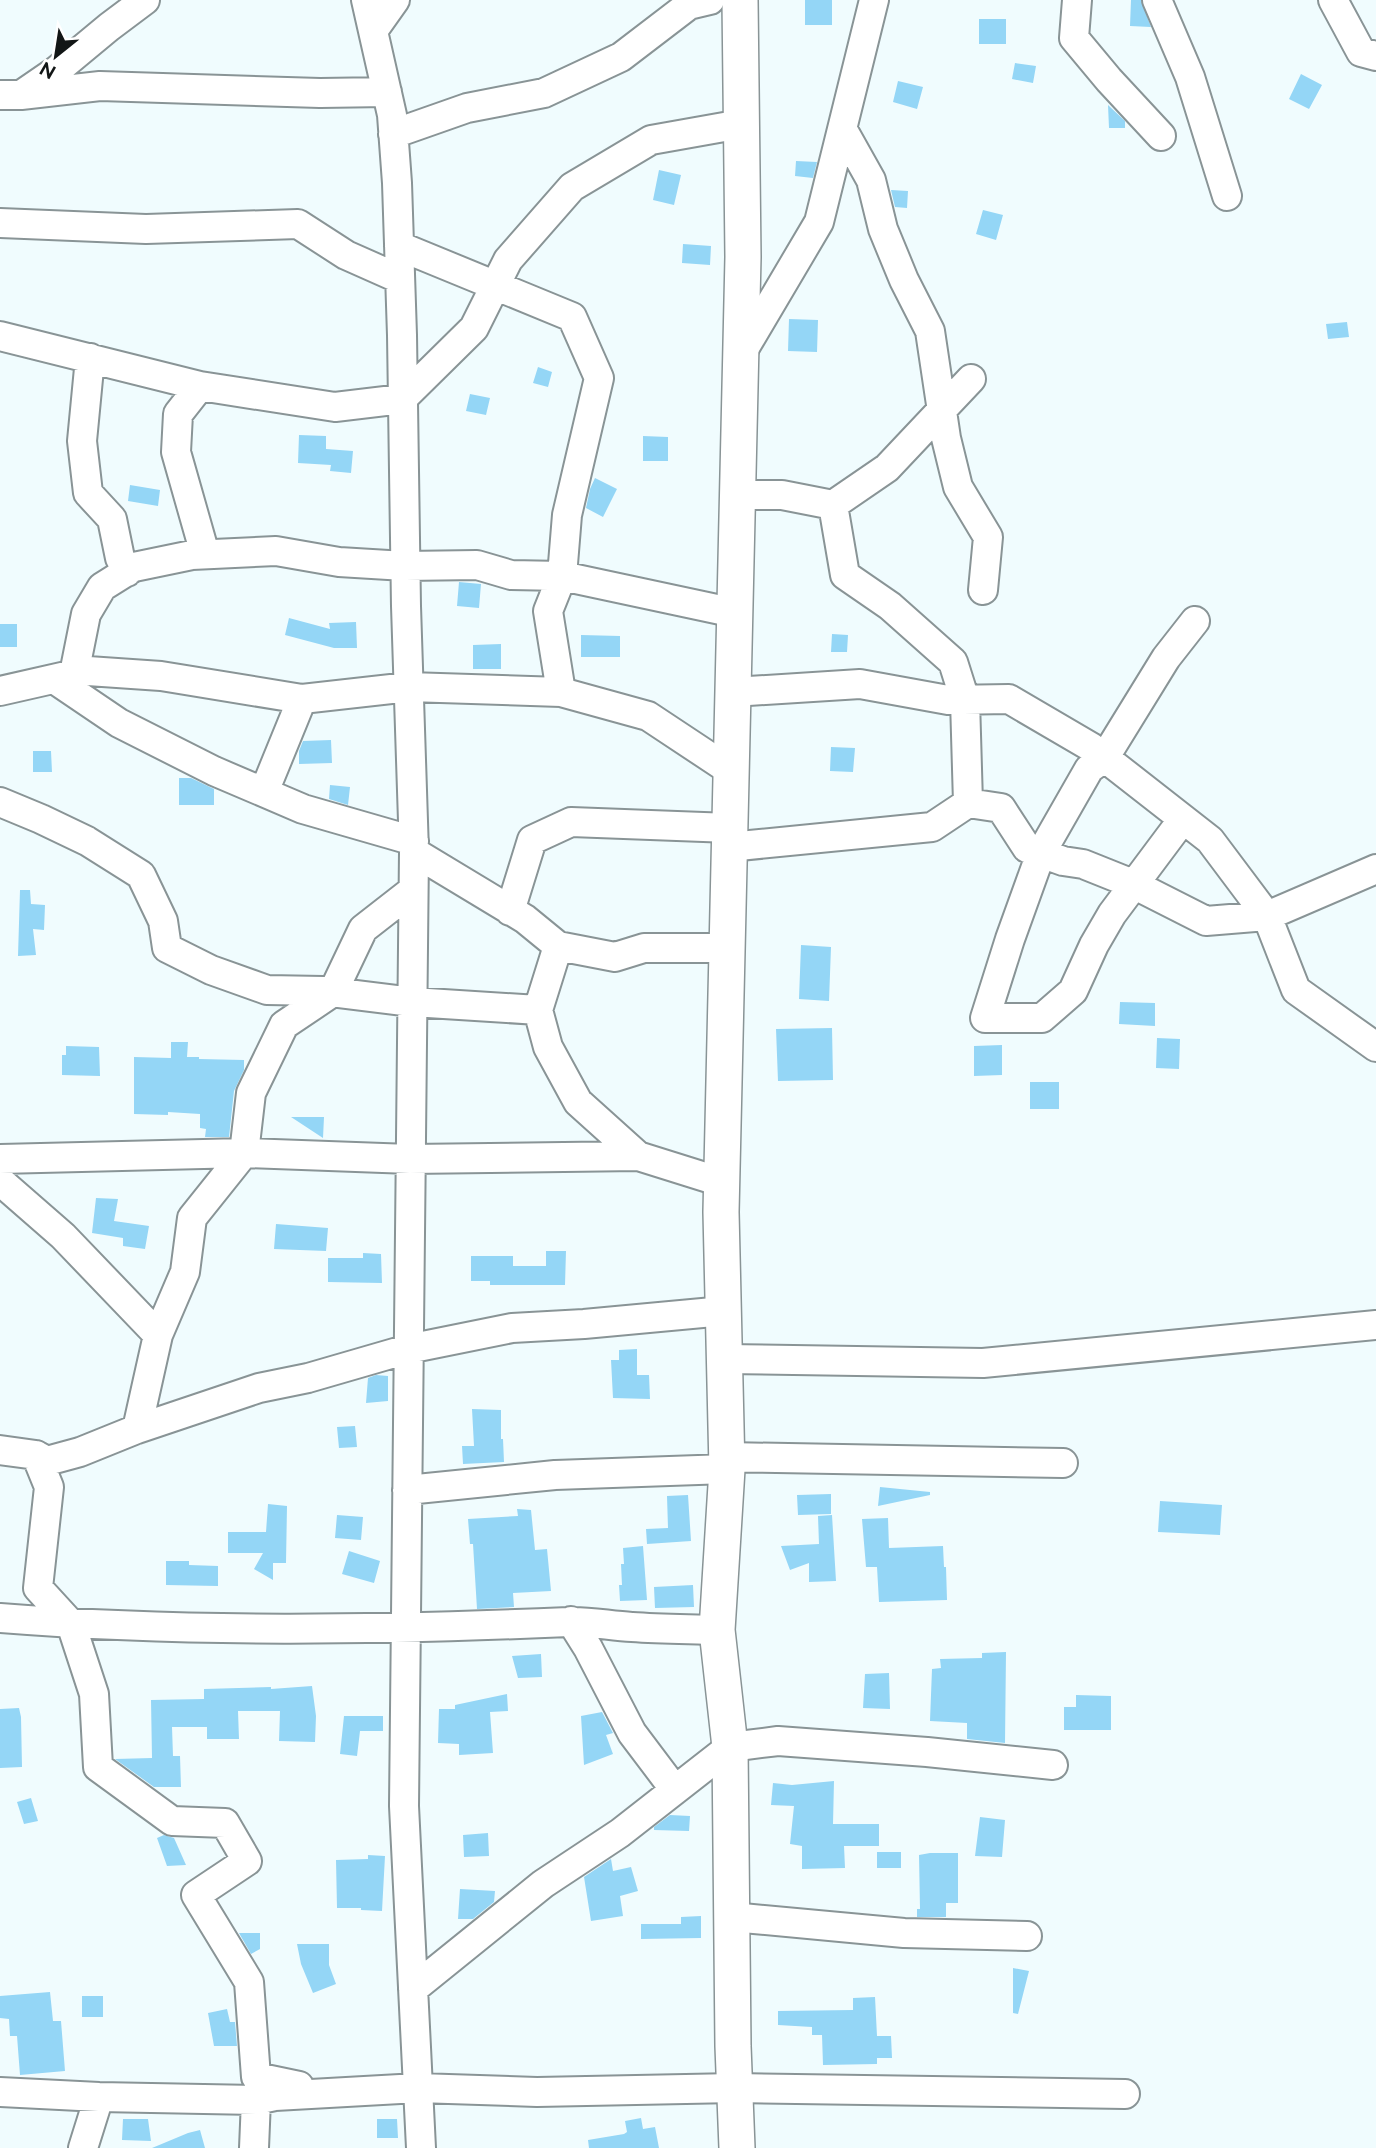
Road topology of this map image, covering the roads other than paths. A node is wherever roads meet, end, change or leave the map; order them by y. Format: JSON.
{"nodes":[{"id":1,"x":145,"y":0,"type":"edge"},
{"id":2,"x":366,"y":0,"type":"edge"},
{"id":3,"x":395,"y":0,"type":"edge"},
{"id":4,"x":710,"y":0,"type":"edge"},
{"id":5,"x":740,"y":0,"type":"edge"},
{"id":6,"x":874,"y":0,"type":"edge"},
{"id":7,"x":1077,"y":0,"type":"edge"},
{"id":8,"x":1157,"y":0,"type":"edge"},
{"id":9,"x":1333,"y":0,"type":"edge"},
{"id":10,"x":373,"y":31,"type":"junction"},
{"id":11,"x":1376,"y":56,"type":"edge"},
{"id":12,"x":387,"y":92,"type":"junction"},
{"id":13,"x":11,"y":95,"type":"edge"},
{"id":14,"x":741,"y":124,"type":"junction"},
{"id":15,"x":843,"y":130,"type":"junction"},
{"id":16,"x":393,"y":134,"type":"junction"},
{"id":17,"x":1161,"y":136,"type":"dead end"},
{"id":18,"x":1227,"y":196,"type":"dead end"},
{"id":19,"x":0,"y":223,"type":"edge"},
{"id":20,"x":399,"y":246,"type":"junction"},
{"id":21,"x":400,"y":279,"type":"junction"},
{"id":22,"x":495,"y":285,"type":"junction"},
{"id":23,"x":0,"y":336,"type":"edge"},
{"id":24,"x":741,"y":354,"type":"junction"},
{"id":25,"x":90,"y":358,"type":"junction"},
{"id":26,"x":971,"y":379,"type":"dead end"},
{"id":27,"x":200,"y":386,"type":"junction"},
{"id":28,"x":402,"y":399,"type":"junction"},
{"id":29,"x":942,"y":410,"type":"junction"},
{"id":30,"x":738,"y":495,"type":"junction"},
{"id":31,"x":833,"y":505,"type":"junction"},
{"id":32,"x":205,"y":554,"type":"junction"},
{"id":33,"x":405,"y":566,"type":"junction"},
{"id":34,"x":127,"y":572,"type":"junction"},
{"id":35,"x":562,"y":576,"type":"junction"},
{"id":36,"x":984,"y":590,"type":"dead end"},
{"id":37,"x":735,"y":612,"type":"junction"},
{"id":38,"x":1195,"y":621,"type":"dead end"},
{"id":39,"x":64,"y":676,"type":"junction"},
{"id":40,"x":409,"y":687,"type":"junction"},
{"id":41,"x":0,"y":691,"type":"edge"},
{"id":42,"x":561,"y":692,"type":"junction"},
{"id":43,"x":733,"y":692,"type":"junction"},
{"id":44,"x":302,"y":699,"type":"junction"},
{"id":45,"x":965,"y":700,"type":"junction"},
{"id":46,"x":1105,"y":757,"type":"junction"},
{"id":47,"x":731,"y":771,"type":"junction"},
{"id":48,"x":264,"y":792,"type":"junction"},
{"id":49,"x":0,"y":802,"type":"edge"},
{"id":50,"x":968,"y":803,"type":"junction"},
{"id":51,"x":1183,"y":819,"type":"junction"},
{"id":52,"x":730,"y":837,"type":"junction"},
{"id":53,"x":414,"y":846,"type":"junction"},
{"id":54,"x":1041,"y":853,"type":"junction"},
{"id":55,"x":1376,"y":869,"type":"edge"},
{"id":56,"x":1133,"y":884,"type":"junction"},
{"id":57,"x":413,"y":890,"type":"junction"},
{"id":58,"x":510,"y":911,"type":"junction"},
{"id":59,"x":1267,"y":916,"type":"junction"},
{"id":60,"x":558,"y":946,"type":"junction"},
{"id":61,"x":727,"y":948,"type":"junction"},
{"id":62,"x":333,"y":992,"type":"junction"},
{"id":63,"x":412,"y":1002,"type":"junction"},
{"id":64,"x":538,"y":1010,"type":"junction"},
{"id":65,"x":1376,"y":1047,"type":"edge"},
{"id":66,"x":244,"y":1153,"type":"junction"},
{"id":67,"x":638,"y":1156,"type":"junction"},
{"id":68,"x":410,"y":1158,"type":"junction"},
{"id":69,"x":0,"y":1159,"type":"edge"},
{"id":70,"x":0,"y":1181,"type":"edge"},
{"id":71,"x":721,"y":1182,"type":"junction"},
{"id":72,"x":724,"y":1311,"type":"junction"},
{"id":73,"x":1376,"y":1325,"type":"edge"},
{"id":74,"x":158,"y":1335,"type":"junction"},
{"id":75,"x":408,"y":1349,"type":"junction"},
{"id":76,"x":725,"y":1359,"type":"junction"},
{"id":77,"x":136,"y":1429,"type":"junction"},
{"id":78,"x":0,"y":1450,"type":"edge"},
{"id":79,"x":36,"y":1455,"type":"junction"},
{"id":80,"x":727,"y":1463,"type":"junction"},
{"id":81,"x":1063,"y":1463,"type":"dead end"},
{"id":82,"x":407,"y":1490,"type":"junction"},
{"id":83,"x":0,"y":1618,"type":"edge"},
{"id":84,"x":571,"y":1622,"type":"junction"},
{"id":85,"x":71,"y":1624,"type":"junction"},
{"id":86,"x":405,"y":1628,"type":"junction"},
{"id":87,"x":717,"y":1630,"type":"junction"},
{"id":88,"x":730,"y":1747,"type":"junction"},
{"id":89,"x":1053,"y":1765,"type":"dead end"},
{"id":90,"x":675,"y":1790,"type":"junction"},
{"id":91,"x":732,"y":1917,"type":"junction"},
{"id":92,"x":1027,"y":1936,"type":"dead end"},
{"id":93,"x":413,"y":1989,"type":"junction"},
{"id":94,"x":418,"y":2088,"type":"junction"},
{"id":95,"x":735,"y":2088,"type":"junction"},
{"id":96,"x":0,"y":2092,"type":"edge"},
{"id":97,"x":336,"y":2093,"type":"junction"},
{"id":98,"x":1125,"y":2094,"type":"dead end"},
{"id":99,"x":99,"y":2097,"type":"junction"},
{"id":100,"x":256,"y":2100,"type":"junction"},
{"id":101,"x":83,"y":2148,"type":"edge"},
{"id":102,"x":254,"y":2148,"type":"edge"},
{"id":103,"x":421,"y":2148,"type":"edge"},
{"id":104,"x":737,"y":2148,"type":"edge"}],
"edges":[{"from":1,"to":13,"type":"street"},
{"from":2,"to":10,"type":"street"},
{"from":3,"to":10,"type":"street"},
{"from":4,"to":16,"type":"street"},
{"from":5,"to":14,"type":"main road"},
{"from":6,"to":15,"type":"street"},
{"from":7,"to":17,"type":"street"},
{"from":8,"to":18,"type":"street"},
{"from":9,"to":11,"type":"street"},
{"from":10,"to":12,"type":"street"},
{"from":12,"to":13,"type":"street"},
{"from":12,"to":16,"type":"street"},
{"from":14,"to":22,"type":"street"},
{"from":14,"to":24,"type":"main road"},
{"from":15,"to":24,"type":"street"},
{"from":15,"to":29,"type":"street"},
{"from":16,"to":20,"type":"street"},
{"from":19,"to":21,"type":"street"},
{"from":20,"to":21,"type":"street"},
{"from":20,"to":22,"type":"street"},
{"from":21,"to":28,"type":"street"},
{"from":22,"to":28,"type":"street"},
{"from":22,"to":35,"type":"street"},
{"from":23,"to":25,"type":"street"},
{"from":24,"to":30,"type":"main road"},
{"from":25,"to":27,"type":"street"},
{"from":25,"to":34,"type":"street"},
{"from":26,"to":29,"type":"street"},
{"from":27,"to":28,"type":"street"},
{"from":27,"to":32,"type":"street"},
{"from":28,"to":33,"type":"street"},
{"from":29,"to":31,"type":"street"},
{"from":29,"to":36,"type":"street"},
{"from":30,"to":31,"type":"street"},
{"from":30,"to":37,"type":"main road"},
{"from":31,"to":45,"type":"street"},
{"from":32,"to":33,"type":"street"},
{"from":32,"to":34,"type":"street"},
{"from":33,"to":35,"type":"street"},
{"from":33,"to":40,"type":"street"},
{"from":34,"to":39,"type":"street"},
{"from":35,"to":37,"type":"street"},
{"from":35,"to":42,"type":"street"},
{"from":37,"to":43,"type":"main road"},
{"from":38,"to":46,"type":"street"},
{"from":39,"to":41,"type":"street"},
{"from":39,"to":44,"type":"street"},
{"from":39,"to":48,"type":"street"},
{"from":40,"to":42,"type":"street"},
{"from":40,"to":44,"type":"street"},
{"from":40,"to":53,"type":"street"},
{"from":42,"to":47,"type":"street"},
{"from":43,"to":45,"type":"street"},
{"from":43,"to":47,"type":"main road"},
{"from":44,"to":48,"type":"street"},
{"from":45,"to":46,"type":"street"},
{"from":45,"to":50,"type":"street"},
{"from":46,"to":51,"type":"street"},
{"from":46,"to":54,"type":"street"},
{"from":47,"to":52,"type":"main road"},
{"from":48,"to":53,"type":"street"},
{"from":49,"to":62,"type":"street"},
{"from":50,"to":52,"type":"street"},
{"from":50,"to":54,"type":"street"},
{"from":51,"to":56,"type":"street"},
{"from":51,"to":59,"type":"street"},
{"from":52,"to":58,"type":"street"},
{"from":52,"to":61,"type":"main road"},
{"from":53,"to":57,"type":"street"},
{"from":53,"to":58,"type":"street"},
{"from":54,"to":56,"type":"street"},
{"from":54,"to":56,"type":"street"},
{"from":55,"to":59,"type":"street"},
{"from":56,"to":59,"type":"street"},
{"from":57,"to":62,"type":"street"},
{"from":57,"to":63,"type":"street"},
{"from":58,"to":60,"type":"street"},
{"from":59,"to":65,"type":"street"},
{"from":60,"to":61,"type":"street"},
{"from":60,"to":64,"type":"street"},
{"from":61,"to":71,"type":"main road"},
{"from":62,"to":63,"type":"street"},
{"from":62,"to":66,"type":"street"},
{"from":63,"to":64,"type":"street"},
{"from":63,"to":68,"type":"street"},
{"from":64,"to":67,"type":"street"},
{"from":66,"to":68,"type":"street"},
{"from":66,"to":69,"type":"street"},
{"from":66,"to":74,"type":"street"},
{"from":67,"to":68,"type":"street"},
{"from":67,"to":71,"type":"street"},
{"from":68,"to":75,"type":"street"},
{"from":70,"to":74,"type":"street"},
{"from":71,"to":72,"type":"main road"},
{"from":72,"to":75,"type":"street"},
{"from":72,"to":76,"type":"main road"},
{"from":73,"to":76,"type":"street"},
{"from":74,"to":77,"type":"street"},
{"from":75,"to":77,"type":"street"},
{"from":75,"to":82,"type":"street"},
{"from":76,"to":80,"type":"main road"},
{"from":77,"to":79,"type":"street"},
{"from":78,"to":79,"type":"street"},
{"from":79,"to":85,"type":"street"},
{"from":80,"to":81,"type":"street"},
{"from":80,"to":82,"type":"street"},
{"from":80,"to":87,"type":"main road"},
{"from":82,"to":86,"type":"street"},
{"from":83,"to":85,"type":"street"},
{"from":84,"to":86,"type":"street"},
{"from":84,"to":87,"type":"street"},
{"from":84,"to":90,"type":"street"},
{"from":85,"to":86,"type":"street"},
{"from":85,"to":97,"type":"street"},
{"from":86,"to":93,"type":"street"},
{"from":87,"to":88,"type":"main road"},
{"from":88,"to":89,"type":"street"},
{"from":88,"to":90,"type":"street"},
{"from":88,"to":91,"type":"main road"},
{"from":90,"to":93,"type":"street"},
{"from":91,"to":92,"type":"street"},
{"from":91,"to":95,"type":"main road"},
{"from":93,"to":94,"type":"street"},
{"from":94,"to":95,"type":"street"},
{"from":94,"to":97,"type":"street"},
{"from":94,"to":103,"type":"street"},
{"from":95,"to":98,"type":"street"},
{"from":95,"to":104,"type":"main road"},
{"from":96,"to":99,"type":"street"},
{"from":97,"to":100,"type":"street"},
{"from":99,"to":100,"type":"street"},
{"from":99,"to":101,"type":"street"},
{"from":100,"to":102,"type":"street"}]}
